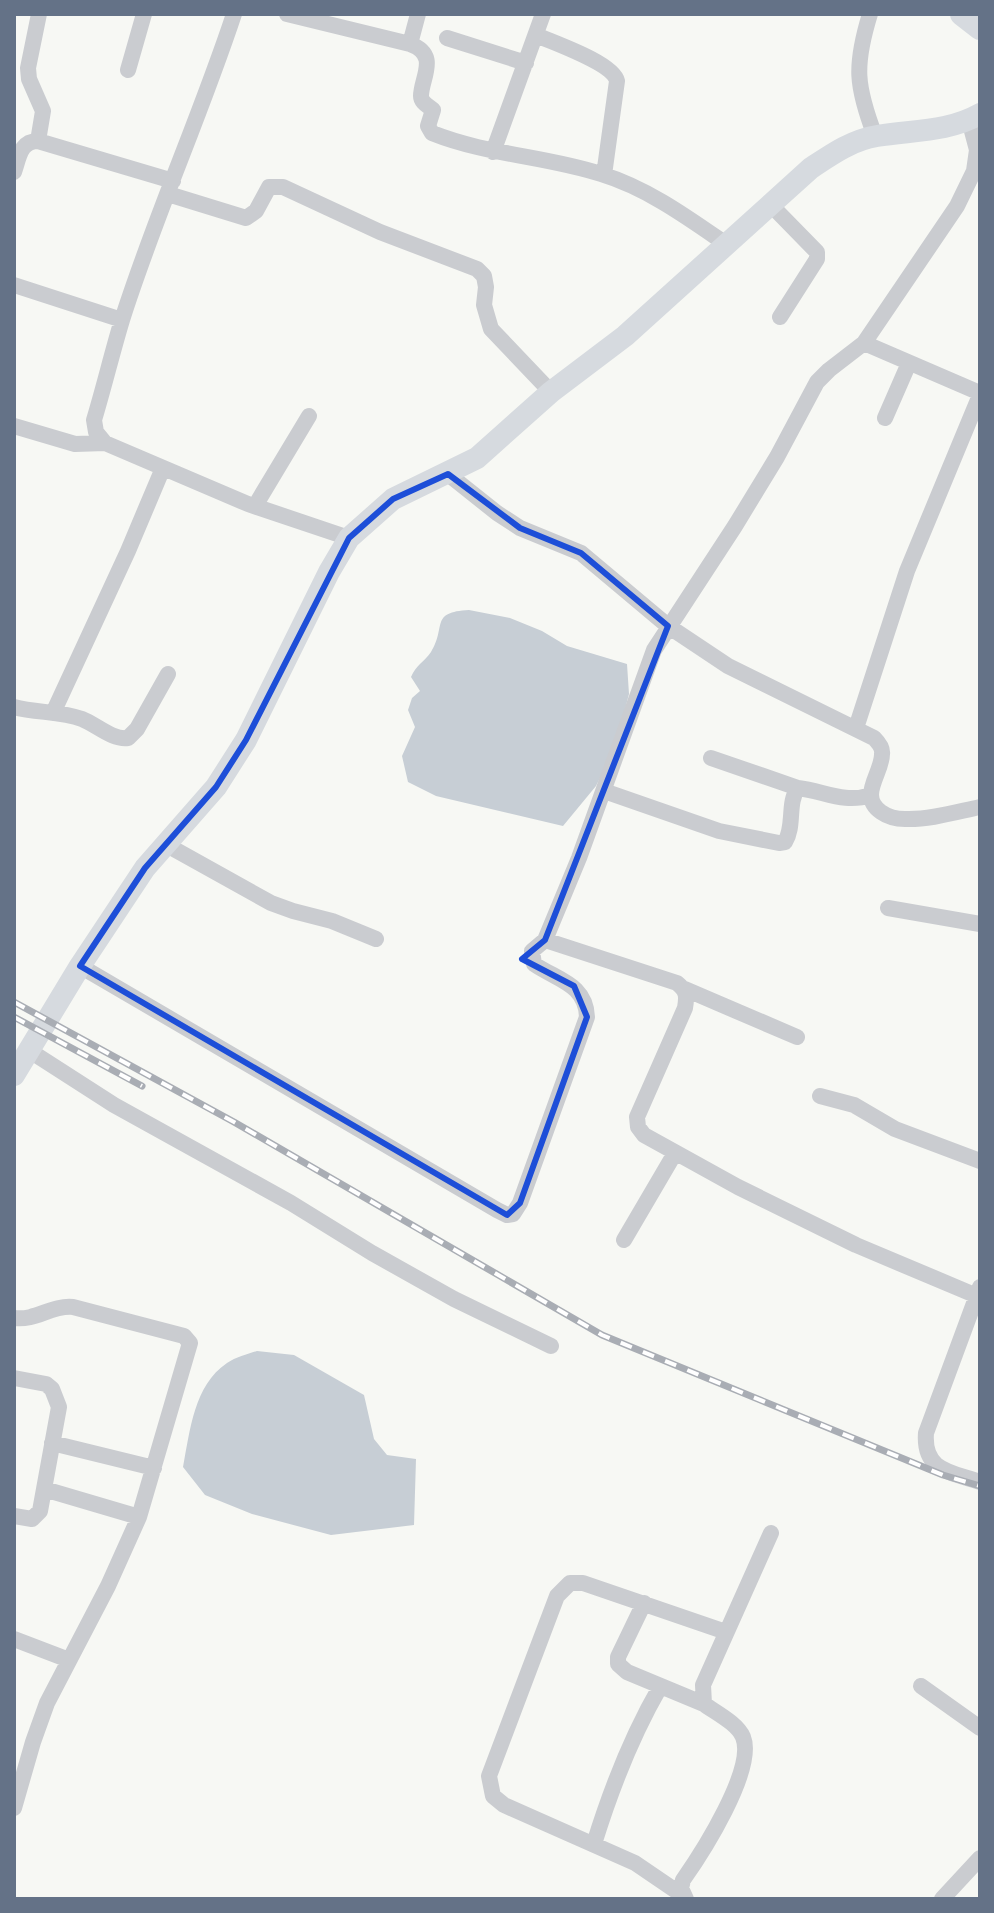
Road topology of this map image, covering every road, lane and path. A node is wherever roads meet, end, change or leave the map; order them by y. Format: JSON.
{"nodes":[{"id":1,"x":39,"y":14,"type":"edge"},
{"id":2,"x":144,"y":14,"type":"edge"},
{"id":3,"x":287,"y":14,"type":"edge"},
{"id":4,"x":418,"y":14,"type":"edge"},
{"id":5,"x":543,"y":14,"type":"edge"},
{"id":6,"x":870,"y":14,"type":"edge"},
{"id":7,"x":962,"y":14,"type":"edge"},
{"id":8,"x":231,"y":15,"type":"edge"},
{"id":9,"x":980,"y":28,"type":"edge"},
{"id":10,"x":536,"y":35,"type":"junction"},
{"id":11,"x":447,"y":38,"type":"dead end"},
{"id":12,"x":410,"y":44,"type":"junction"},
{"id":13,"x":526,"y":63,"type":"junction"},
{"id":14,"x":128,"y":70,"type":"dead end"},
{"id":15,"x":974,"y":117,"type":"edge"},
{"id":16,"x":875,"y":136,"type":"junction"},
{"id":17,"x":38,"y":141,"type":"junction"},
{"id":18,"x":17,"y":152,"type":"edge"},
{"id":19,"x":493,"y":152,"type":"junction"},
{"id":20,"x":14,"y":172,"type":"edge"},
{"id":21,"x":604,"y":175,"type":"junction"},
{"id":22,"x":170,"y":187,"type":"junction"},
{"id":23,"x":770,"y":204,"type":"junction"},
{"id":24,"x":726,"y":244,"type":"junction"},
{"id":25,"x":14,"y":285,"type":"edge"},
{"id":26,"x":780,"y":317,"type":"dead end"},
{"id":27,"x":122,"y":320,"type":"junction"},
{"id":28,"x":864,"y":343,"type":"junction"},
{"id":29,"x":909,"y":363,"type":"junction"},
{"id":30,"x":551,"y":392,"type":"junction"},
{"id":31,"x":980,"y":394,"type":"edge"},
{"id":32,"x":309,"y":416,"type":"dead end"},
{"id":33,"x":885,"y":418,"type":"dead end"},
{"id":34,"x":14,"y":426,"type":"edge"},
{"id":35,"x":105,"y":443,"type":"junction"},
{"id":36,"x":163,"y":468,"type":"junction"},
{"id":37,"x":448,"y":474,"type":"junction"},
{"id":38,"x":255,"y":506,"type":"junction"},
{"id":39,"x":349,"y":538,"type":"junction"},
{"id":40,"x":668,"y":626,"type":"junction"},
{"id":41,"x":168,"y":674,"type":"dead end"},
{"id":42,"x":14,"y":707,"type":"edge"},
{"id":43,"x":53,"y":713,"type":"junction"},
{"id":44,"x":856,"y":728,"type":"junction"},
{"id":45,"x":711,"y":758,"type":"dead end"},
{"id":46,"x":798,"y":788,"type":"junction"},
{"id":47,"x":604,"y":791,"type":"junction"},
{"id":48,"x":871,"y":795,"type":"junction"},
{"id":49,"x":980,"y":807,"type":"edge"},
{"id":50,"x":165,"y":844,"type":"junction"},
{"id":51,"x":888,"y":908,"type":"dead end"},
{"id":52,"x":980,"y":924,"type":"edge"},
{"id":53,"x":376,"y":939,"type":"dead end"},
{"id":54,"x":545,"y":940,"type":"junction"},
{"id":55,"x":80,"y":966,"type":"junction"},
{"id":56,"x":685,"y":989,"type":"junction"},
{"id":57,"x":797,"y":1037,"type":"dead end"},
{"id":58,"x":30,"y":1051,"type":"junction"},
{"id":59,"x":14,"y":1075,"type":"edge"},
{"id":60,"x":820,"y":1096,"type":"dead end"},
{"id":61,"x":675,"y":1153,"type":"junction"},
{"id":62,"x":980,"y":1161,"type":"edge"},
{"id":63,"x":624,"y":1240,"type":"dead end"},
{"id":64,"x":978,"y":1292,"type":"edge"},
{"id":65,"x":14,"y":1318,"type":"edge"},
{"id":66,"x":551,"y":1346,"type":"dead end"},
{"id":67,"x":14,"y":1378,"type":"edge"},
{"id":68,"x":52,"y":1443,"type":"junction"},
{"id":69,"x":154,"y":1468,"type":"junction"},
{"id":70,"x":980,"y":1482,"type":"edge"},
{"id":71,"x":44,"y":1489,"type":"junction"},
{"id":72,"x":14,"y":1516,"type":"edge"},
{"id":73,"x":139,"y":1517,"type":"junction"},
{"id":74,"x":771,"y":1533,"type":"dead end"},
{"id":75,"x":644,"y":1603,"type":"junction"},
{"id":76,"x":726,"y":1632,"type":"junction"},
{"id":77,"x":14,"y":1639,"type":"edge"},
{"id":78,"x":69,"y":1660,"type":"junction"},
{"id":79,"x":921,"y":1686,"type":"dead end"},
{"id":80,"x":660,"y":1687,"type":"junction"},
{"id":81,"x":704,"y":1704,"type":"junction"},
{"id":82,"x":980,"y":1728,"type":"edge"},
{"id":83,"x":14,"y":1808,"type":"edge"},
{"id":84,"x":594,"y":1844,"type":"junction"},
{"id":85,"x":980,"y":1858,"type":"edge"},
{"id":86,"x":684,"y":1897,"type":"edge"},
{"id":87,"x":942,"y":1899,"type":"edge"}],
"edges":[{"from":1,"to":17,"type":"street"},
{"from":2,"to":14,"type":"street"},
{"from":3,"to":12,"type":"street"},
{"from":4,"to":12,"type":"street"},
{"from":5,"to":10,"type":"street"},
{"from":6,"to":16,"type":"street"},
{"from":7,"to":9,"type":"main road"},
{"from":8,"to":22,"type":"street"},
{"from":10,"to":13,"type":"street"},
{"from":10,"to":21,"type":"street"},
{"from":11,"to":13,"type":"street"},
{"from":12,"to":19,"type":"street"},
{"from":13,"to":19,"type":"street"},
{"from":15,"to":16,"type":"street"},
{"from":15,"to":28,"type":"street"},
{"from":16,"to":23,"type":"street"},
{"from":17,"to":18,"type":"street"},
{"from":17,"to":22,"type":"street"},
{"from":18,"to":20,"type":"street"},
{"from":19,"to":21,"type":"street"},
{"from":21,"to":24,"type":"street"},
{"from":22,"to":27,"type":"street"},
{"from":22,"to":30,"type":"street"},
{"from":23,"to":24,"type":"street"},
{"from":23,"to":26,"type":"street"},
{"from":24,"to":30,"type":"street"},
{"from":25,"to":27,"type":"street"},
{"from":27,"to":35,"type":"street"},
{"from":28,"to":29,"type":"street"},
{"from":28,"to":40,"type":"street"},
{"from":29,"to":31,"type":"street"},
{"from":29,"to":33,"type":"street"},
{"from":30,"to":37,"type":"street"},
{"from":31,"to":44,"type":"street"},
{"from":32,"to":38,"type":"street"},
{"from":34,"to":35,"type":"street"},
{"from":35,"to":36,"type":"street"},
{"from":36,"to":38,"type":"street"},
{"from":36,"to":43,"type":"street"},
{"from":37,"to":39,"type":"street"},
{"from":37,"to":40,"type":"street"},
{"from":38,"to":39,"type":"street"},
{"from":39,"to":50,"type":"street"},
{"from":40,"to":44,"type":"street"},
{"from":40,"to":47,"type":"street"},
{"from":41,"to":43,"type":"street"},
{"from":42,"to":43,"type":"street"},
{"from":44,"to":48,"type":"street"},
{"from":45,"to":46,"type":"street"},
{"from":46,"to":47,"type":"street"},
{"from":46,"to":48,"type":"street"},
{"from":47,"to":54,"type":"street"},
{"from":48,"to":49,"type":"street"},
{"from":50,"to":53,"type":"street"},
{"from":50,"to":55,"type":"street"},
{"from":51,"to":52,"type":"street"},
{"from":54,"to":55,"type":"street"},
{"from":54,"to":56,"type":"street"},
{"from":55,"to":58,"type":"street"},
{"from":56,"to":57,"type":"street"},
{"from":56,"to":61,"type":"street"},
{"from":58,"to":59,"type":"street"},
{"from":58,"to":66,"type":"street"},
{"from":60,"to":62,"type":"street"},
{"from":61,"to":63,"type":"street"},
{"from":61,"to":64,"type":"street"},
{"from":64,"to":70,"type":"street"},
{"from":65,"to":69,"type":"street"},
{"from":67,"to":68,"type":"street"},
{"from":68,"to":69,"type":"street"},
{"from":68,"to":71,"type":"street"},
{"from":69,"to":73,"type":"street"},
{"from":71,"to":72,"type":"street"},
{"from":71,"to":73,"type":"street"},
{"from":73,"to":78,"type":"street"},
{"from":74,"to":76,"type":"street"},
{"from":75,"to":76,"type":"street"},
{"from":75,"to":80,"type":"street"},
{"from":75,"to":84,"type":"street"},
{"from":76,"to":81,"type":"street"},
{"from":77,"to":78,"type":"street"},
{"from":78,"to":83,"type":"street"},
{"from":79,"to":82,"type":"street"},
{"from":80,"to":81,"type":"street"},
{"from":80,"to":84,"type":"street"},
{"from":81,"to":86,"type":"street"},
{"from":84,"to":86,"type":"street"},
{"from":85,"to":87,"type":"street"}]}
